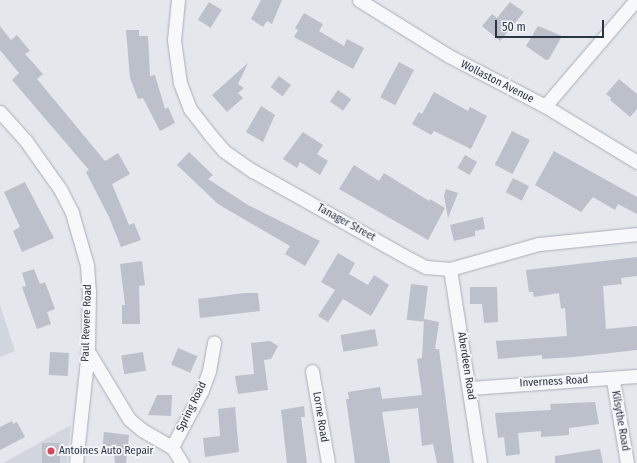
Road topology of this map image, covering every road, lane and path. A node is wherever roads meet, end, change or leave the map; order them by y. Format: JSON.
{"nodes":[{"id":1,"x":178,"y":0,"type":"edge"},
{"id":2,"x":359,"y":0,"type":"edge"},
{"id":3,"x":636,"y":0,"type":"edge"},
{"id":4,"x":545,"y":106,"type":"junction"},
{"id":5,"x":0,"y":112,"type":"edge"},
{"id":6,"x":637,"y":162,"type":"edge"},
{"id":7,"x":637,"y":234,"type":"edge"},
{"id":8,"x":450,"y":269,"type":"junction"},
{"id":9,"x":214,"y":342,"type":"dead end"},
{"id":10,"x":88,"y":351,"type":"junction"},
{"id":11,"x":312,"y":371,"type":"dead end"},
{"id":12,"x":637,"y":376,"type":"edge"},
{"id":13,"x":613,"y":380,"type":"junction"},
{"id":14,"x":470,"y":388,"type":"junction"},
{"id":15,"x":172,"y":447,"type":"junction"},
{"id":16,"x":76,"y":463,"type":"edge"},
{"id":17,"x":182,"y":463,"type":"edge"},
{"id":18,"x":328,"y":463,"type":"edge"},
{"id":19,"x":480,"y":463,"type":"edge"},
{"id":20,"x":627,"y":463,"type":"edge"}],
"edges":[{"from":1,"to":8,"type":"street","name":"Tanager Street"},
{"from":2,"to":4,"type":"street","name":"Wollaston Avenue"},
{"from":3,"to":4,"type":"street"},
{"from":4,"to":6,"type":"street","name":"Wollaston Avenue"},
{"from":5,"to":10,"type":"street","name":"Paul Revere Road"},
{"from":7,"to":8,"type":"street","name":"Tanager Street"},
{"from":8,"to":14,"type":"street","name":"Aberdeen Road"},
{"from":9,"to":15,"type":"street","name":"Spring Road"},
{"from":10,"to":15,"type":"street"},
{"from":10,"to":16,"type":"street","name":"Paul Revere Road"},
{"from":11,"to":18,"type":"street","name":"Lorne Road"},
{"from":12,"to":13,"type":"street","name":"Inverness Road"},
{"from":13,"to":14,"type":"street","name":"Inverness Road"},
{"from":13,"to":20,"type":"street","name":"Kilsythe Road"},
{"from":14,"to":19,"type":"street","name":"Aberdeen Road"},
{"from":15,"to":17,"type":"street"}]}
